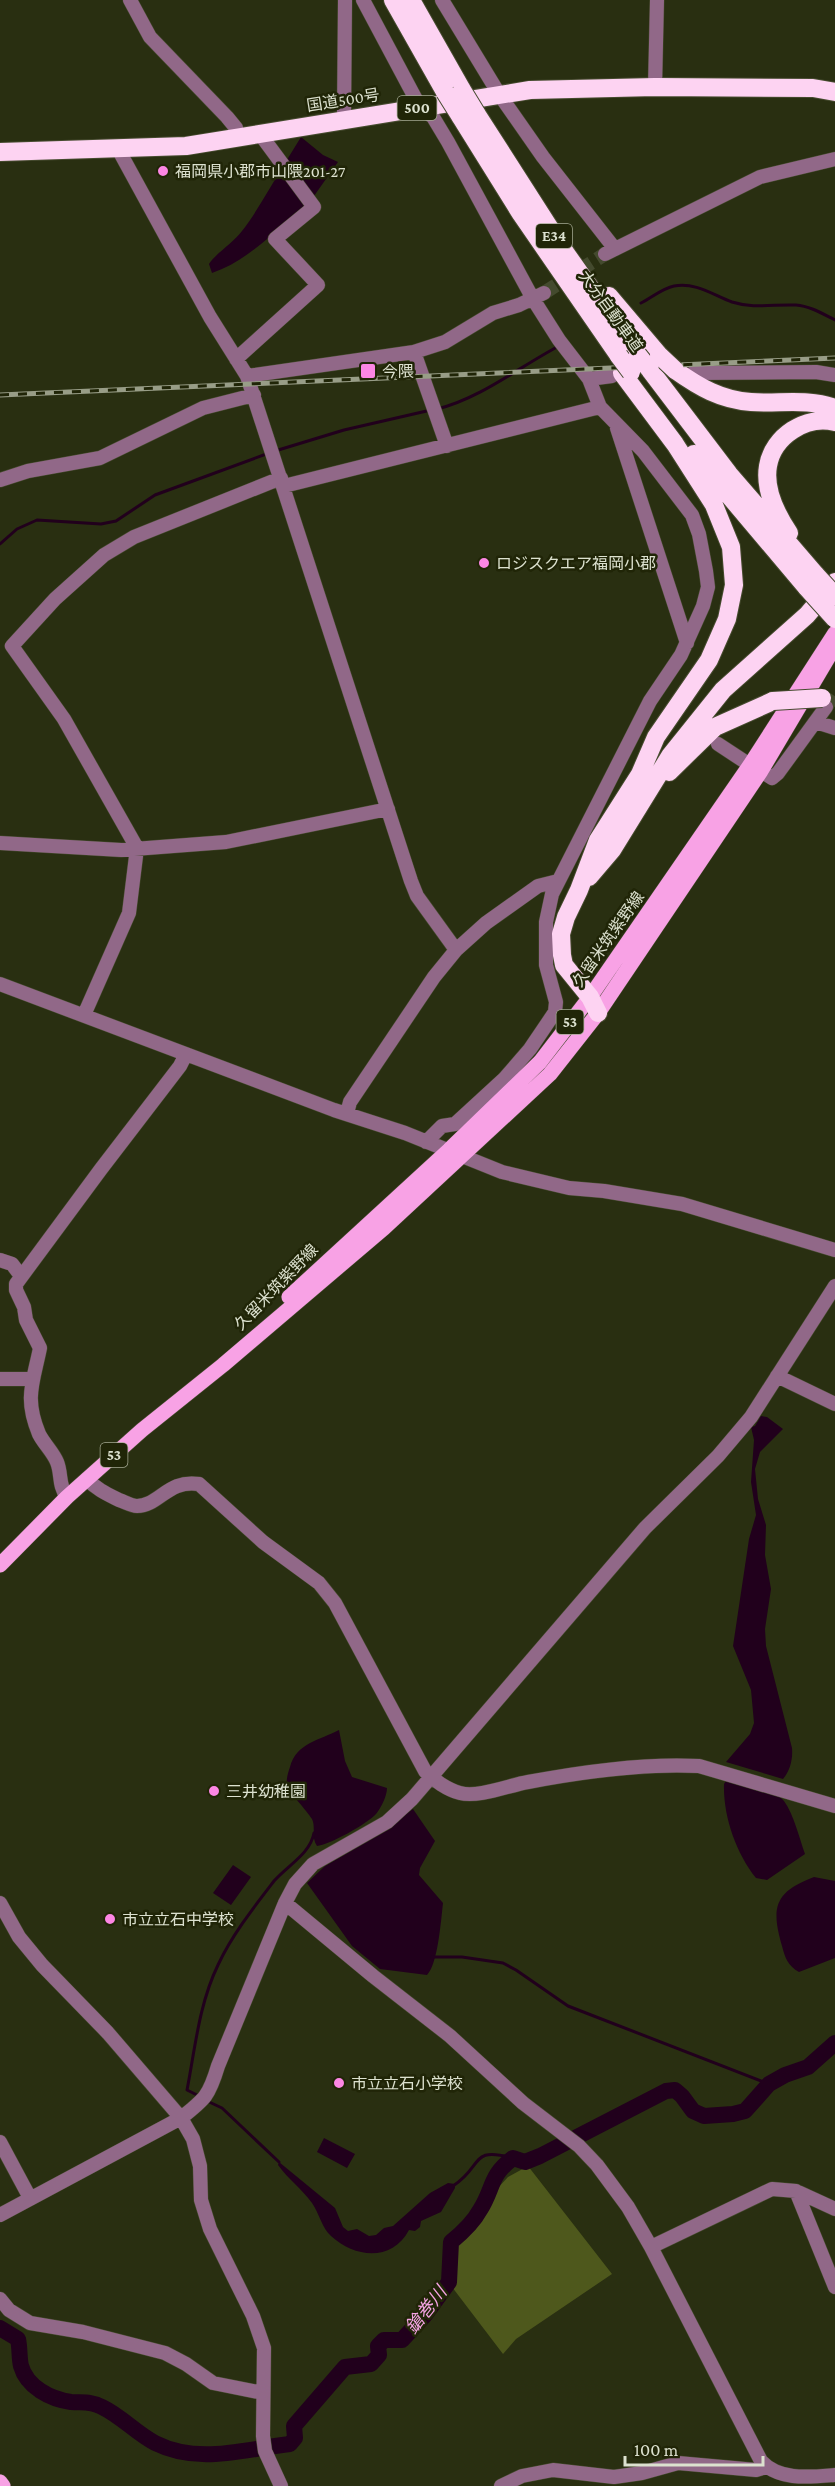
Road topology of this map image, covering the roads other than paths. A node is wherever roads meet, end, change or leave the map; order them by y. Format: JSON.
{"nodes":[{"id":1,"x":130,"y":0,"type":"edge"},
{"id":2,"x":345,"y":0,"type":"edge"},
{"id":3,"x":363,"y":0,"type":"edge"},
{"id":4,"x":393,"y":0,"type":"edge"},
{"id":5,"x":411,"y":0,"type":"edge"},
{"id":6,"x":442,"y":0,"type":"edge"},
{"id":7,"x":657,"y":0,"type":"edge"},
{"id":8,"x":655,"y":87,"type":"junction"},
{"id":9,"x":454,"y":91,"type":"junction"},
{"id":10,"x":835,"y":92,"type":"edge"},
{"id":11,"x":499,"y":94,"type":"junction"},
{"id":12,"x":420,"y":107,"type":"junction"},
{"id":13,"x":468,"y":115,"type":"junction"},
{"id":14,"x":344,"y":119,"type":"junction"},
{"id":15,"x":260,"y":134,"type":"junction"},
{"id":16,"x":238,"y":137,"type":"junction"},
{"id":17,"x":117,"y":147,"type":"junction"},
{"id":18,"x":498,"y":148,"type":"junction"},
{"id":19,"x":0,"y":152,"type":"edge"},
{"id":20,"x":835,"y":159,"type":"edge"},
{"id":21,"x":539,"y":296,"type":"junction"},
{"id":22,"x":414,"y":352,"type":"junction"},
{"id":23,"x":236,"y":359,"type":"junction"},
{"id":24,"x":654,"y":363,"type":"junction"},
{"id":25,"x":622,"y":365,"type":"junction"},
{"id":26,"x":693,"y":373,"type":"dead end"},
{"id":27,"x":835,"y":375,"type":"edge"},
{"id":28,"x":247,"y":376,"type":"junction"},
{"id":29,"x":589,"y":379,"type":"junction"},
{"id":30,"x":254,"y":395,"type":"junction"},
{"id":31,"x":600,"y":407,"type":"junction"},
{"id":32,"x":835,"y":408,"type":"edge"},
{"id":33,"x":835,"y":422,"type":"edge"},
{"id":34,"x":616,"y":426,"type":"junction"},
{"id":35,"x":447,"y":446,"type":"junction"},
{"id":36,"x":0,"y":480,"type":"edge"},
{"id":37,"x":282,"y":482,"type":"junction"},
{"id":38,"x":835,"y":568,"type":"edge"},
{"id":39,"x":811,"y":582,"type":"junction"},
{"id":40,"x":835,"y":582,"type":"edge"},
{"id":41,"x":835,"y":596,"type":"edge"},
{"id":42,"x":835,"y":619,"type":"edge"},
{"id":43,"x":835,"y":633,"type":"edge"},
{"id":44,"x":687,"y":642,"type":"junction"},
{"id":45,"x":835,"y":646,"type":"edge"},
{"id":46,"x":650,"y":701,"type":"junction"},
{"id":47,"x":828,"y":702,"type":"edge"},
{"id":48,"x":668,"y":709,"type":"dead end"},
{"id":49,"x":816,"y":722,"type":"junction"},
{"id":50,"x":835,"y":728,"type":"edge"},
{"id":51,"x":718,"y":744,"type":"dead end"},
{"id":52,"x":756,"y":768,"type":"junction"},
{"id":53,"x":648,"y":778,"type":"junction"},
{"id":54,"x":388,"y":809,"type":"junction"},
{"id":55,"x":0,"y":843,"type":"edge"},
{"id":56,"x":137,"y":848,"type":"junction"},
{"id":57,"x":558,"y":881,"type":"junction"},
{"id":58,"x":456,"y":950,"type":"junction"},
{"id":59,"x":0,"y":984,"type":"edge"},
{"id":60,"x":594,"y":1005,"type":"junction"},
{"id":61,"x":84,"y":1015,"type":"junction"},
{"id":62,"x":186,"y":1054,"type":"junction"},
{"id":63,"x":347,"y":1113,"type":"junction"},
{"id":64,"x":426,"y":1142,"type":"junction"},
{"id":65,"x":456,"y":1154,"type":"junction"},
{"id":66,"x":835,"y":1250,"type":"edge"},
{"id":67,"x":0,"y":1260,"type":"edge"},
{"id":68,"x":21,"y":1276,"type":"junction"},
{"id":69,"x":835,"y":1286,"type":"edge"},
{"id":70,"x":777,"y":1376,"type":"junction"},
{"id":71,"x":0,"y":1379,"type":"edge"},
{"id":72,"x":31,"y":1379,"type":"junction"},
{"id":73,"x":835,"y":1404,"type":"edge"},
{"id":74,"x":87,"y":1479,"type":"junction"},
{"id":75,"x":67,"y":1497,"type":"junction"},
{"id":76,"x":0,"y":1564,"type":"edge"},
{"id":77,"x":431,"y":1777,"type":"junction"},
{"id":78,"x":835,"y":1806,"type":"edge"},
{"id":79,"x":0,"y":1903,"type":"edge"},
{"id":80,"x":285,"y":1903,"type":"junction"},
{"id":81,"x":181,"y":2118,"type":"junction"},
{"id":82,"x":0,"y":2142,"type":"edge"},
{"id":83,"x":796,"y":2191,"type":"junction"},
{"id":84,"x":30,"y":2198,"type":"junction"},
{"id":85,"x":835,"y":2209,"type":"edge"},
{"id":86,"x":0,"y":2215,"type":"edge"},
{"id":87,"x":651,"y":2247,"type":"junction"},
{"id":88,"x":835,"y":2288,"type":"edge"},
{"id":89,"x":0,"y":2299,"type":"edge"},
{"id":90,"x":263,"y":2393,"type":"junction"},
{"id":91,"x":766,"y":2467,"type":"junction"},
{"id":92,"x":835,"y":2475,"type":"edge"},
{"id":93,"x":281,"y":2486,"type":"edge"},
{"id":94,"x":501,"y":2486,"type":"edge"}],
"edges":[{"from":1,"to":16,"type":"street"},
{"from":2,"to":14,"type":"street"},
{"from":3,"to":12,"type":"street"},
{"from":4,"to":9,"type":"highway","name":"大分自動車道","number":"E34"},
{"from":5,"to":9,"type":"highway","name":"大分自動車道","number":"E34"},
{"from":6,"to":11,"type":"street"},
{"from":7,"to":8,"type":"street"},
{"from":8,"to":10,"type":"highway","name":"国道500号","number":"500"},
{"from":8,"to":11,"type":"highway","name":"国道500号","number":"500"},
{"from":9,"to":13,"type":"highway","name":"大分自動車道","number":"E34","bridge":true},
{"from":11,"to":12,"type":"highway","name":"国道500号","number":"500"},
{"from":11,"to":20,"type":"street"},
{"from":12,"to":14,"type":"highway","name":"国道500号","number":"500"},
{"from":12,"to":21,"type":"street"},
{"from":13,"to":18,"type":"highway","name":"大分自動車道","number":"E34"},
{"from":13,"to":25,"type":"highway","name":"大分自動車道","number":"E34"},
{"from":14,"to":15,"type":"highway","name":"国道500号","number":"500"},
{"from":15,"to":16,"type":"highway","name":"国道500号","number":"500"},
{"from":15,"to":23,"type":"street"},
{"from":16,"to":17,"type":"highway","name":"国道500号","number":"500"},
{"from":17,"to":19,"type":"highway","name":"国道500号","number":"500"},
{"from":17,"to":23,"type":"street"},
{"from":18,"to":24,"type":"highway"},
{"from":18,"to":25,"type":"highway","name":"大分自動車道","number":"E34"},
{"from":21,"to":22,"type":"street"},
{"from":21,"to":29,"type":"street"},
{"from":22,"to":28,"type":"street"},
{"from":22,"to":35,"type":"street"},
{"from":23,"to":28,"type":"street"},
{"from":24,"to":25,"type":"highway","name":"大分自動車道","number":"E34","bridge":true},
{"from":24,"to":32,"type":"highway","bridge":true},
{"from":24,"to":39,"type":"highway","name":"大分自動車道","number":"E34"},
{"from":25,"to":29,"type":"street"},
{"from":25,"to":39,"type":"highway","name":"大分自動車道","number":"E34"},
{"from":25,"to":53,"type":"highway"},
{"from":26,"to":27,"type":"street"},
{"from":28,"to":30,"type":"street"},
{"from":29,"to":31,"type":"street"},
{"from":30,"to":36,"type":"street"},
{"from":30,"to":37,"type":"street"},
{"from":31,"to":34,"type":"street"},
{"from":31,"to":35,"type":"street"},
{"from":33,"to":39,"type":"highway"},
{"from":34,"to":44,"type":"street"},
{"from":34,"to":44,"type":"street"},
{"from":35,"to":37,"type":"street"},
{"from":37,"to":54,"type":"street"},
{"from":37,"to":56,"type":"street"},
{"from":38,"to":53,"type":"highway"},
{"from":39,"to":41,"type":"highway","name":"大分自動車道","number":"E34","bridge":true},
{"from":39,"to":42,"type":"highway","name":"大分自動車道","number":"E34","bridge":true},
{"from":40,"to":53,"type":"highway"},
{"from":43,"to":52,"type":"main road","name":"久留米筑紫野線","number":"53"},
{"from":44,"to":46,"type":"street"},
{"from":45,"to":52,"type":"main road","name":"久留米筑紫野線","number":"53"},
{"from":46,"to":48,"type":"street"},
{"from":46,"to":57,"type":"street"},
{"from":47,"to":49,"type":"street"},
{"from":47,"to":53,"type":"highway","bridge":true},
{"from":49,"to":50,"type":"street"},
{"from":49,"to":52,"type":"street"},
{"from":51,"to":52,"type":"street"},
{"from":52,"to":60,"type":"main road","name":"久留米筑紫野線","number":"53"},
{"from":53,"to":60,"type":"highway"},
{"from":54,"to":56,"type":"street"},
{"from":54,"to":58,"type":"street"},
{"from":55,"to":56,"type":"street"},
{"from":56,"to":61,"type":"street"},
{"from":57,"to":58,"type":"street"},
{"from":57,"to":64,"type":"street"},
{"from":58,"to":63,"type":"street"},
{"from":59,"to":61,"type":"street"},
{"from":60,"to":65,"type":"main road","name":"久留米筑紫野線","number":"53"},
{"from":61,"to":62,"type":"street"},
{"from":62,"to":63,"type":"street"},
{"from":62,"to":68,"type":"street"},
{"from":63,"to":64,"type":"street"},
{"from":64,"to":65,"type":"street"},
{"from":65,"to":66,"type":"street"},
{"from":65,"to":74,"type":"main road","name":"久留米筑紫野線","number":"53"},
{"from":67,"to":68,"type":"street"},
{"from":68,"to":72,"type":"street"},
{"from":69,"to":70,"type":"street"},
{"from":70,"to":73,"type":"street"},
{"from":70,"to":77,"type":"street"},
{"from":71,"to":72,"type":"street"},
{"from":72,"to":75,"type":"street"},
{"from":74,"to":75,"type":"main road","name":"久留米筑紫野線","number":"53"},
{"from":74,"to":77,"type":"street"},
{"from":75,"to":76,"type":"main road","name":"久留米筑紫野線","number":"53"},
{"from":77,"to":78,"type":"street"},
{"from":77,"to":80,"type":"street"},
{"from":79,"to":81,"type":"street"},
{"from":80,"to":81,"type":"street"},
{"from":80,"to":87,"type":"street"},
{"from":81,"to":84,"type":"street"},
{"from":81,"to":90,"type":"street"},
{"from":82,"to":84,"type":"street"},
{"from":83,"to":85,"type":"street"},
{"from":83,"to":87,"type":"street"},
{"from":83,"to":88,"type":"street"},
{"from":84,"to":86,"type":"street"},
{"from":87,"to":91,"type":"street"},
{"from":89,"to":90,"type":"street"},
{"from":90,"to":93,"type":"street"},
{"from":91,"to":92,"type":"street"},
{"from":91,"to":94,"type":"street"}]}
